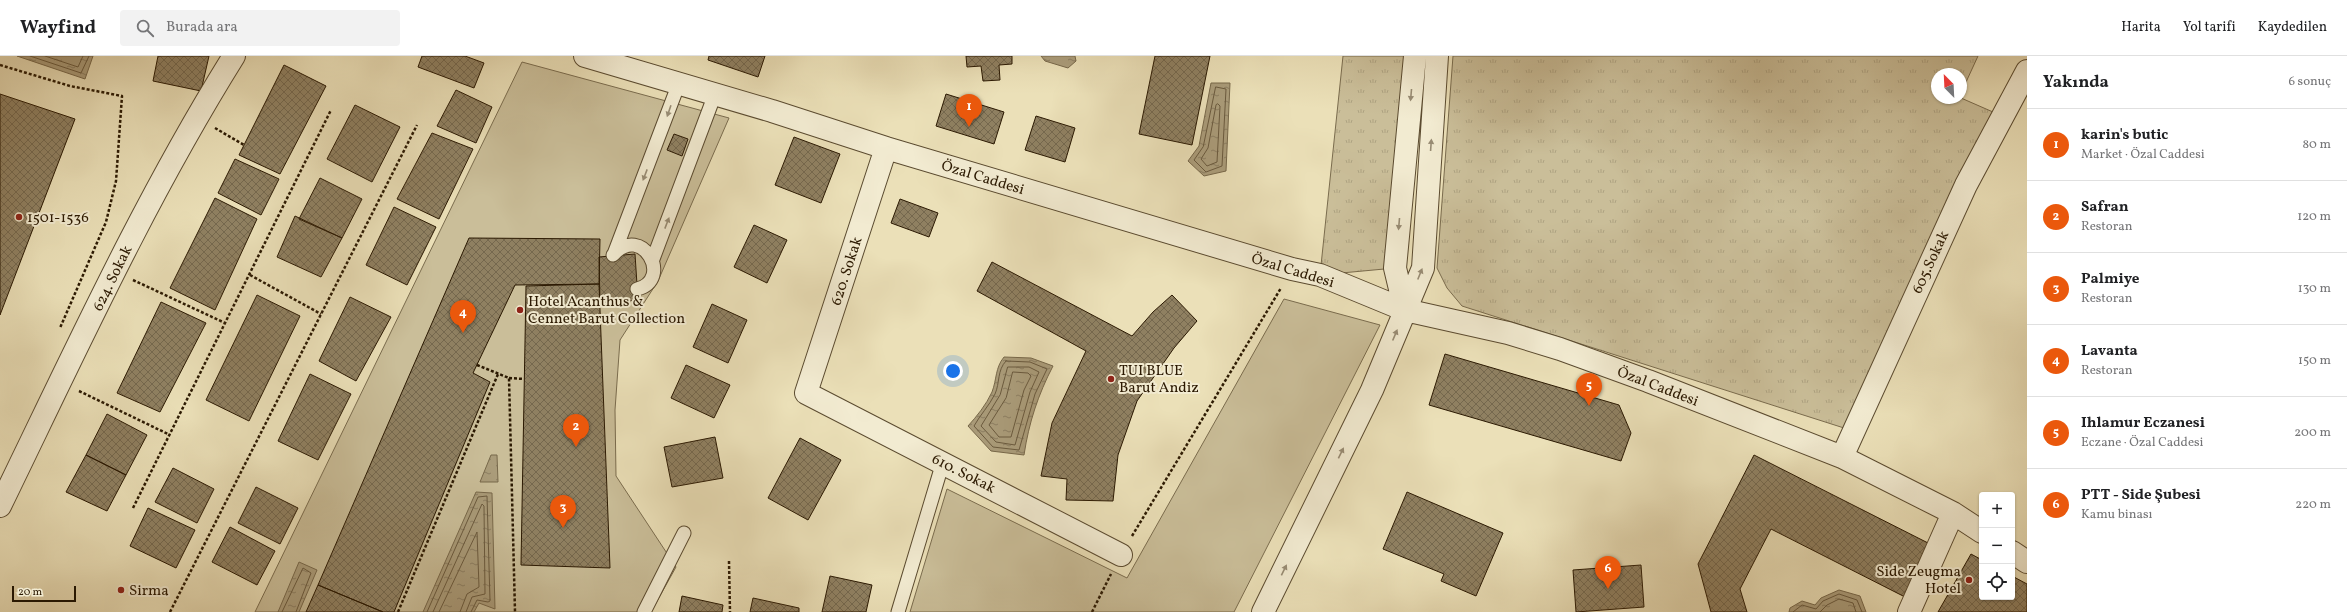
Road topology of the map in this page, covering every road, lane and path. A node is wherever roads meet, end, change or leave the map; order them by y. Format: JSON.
{"nodes":[{"id":1,"x":234,"y":56,"type":"edge"},
{"id":2,"x":585,"y":56,"type":"edge"},
{"id":3,"x":1414,"y":56,"type":"edge"},
{"id":4,"x":1437,"y":56,"type":"edge"},
{"id":5,"x":0,"y":65,"type":"edge"},
{"id":6,"x":2027,"y":71,"type":"edge"},
{"id":7,"x":679,"y":83,"type":"junction"},
{"id":8,"x":715,"y":94,"type":"junction"},
{"id":9,"x":331,"y":110,"type":"dead end"},
{"id":10,"x":196,"y":117,"type":"junction"},
{"id":11,"x":417,"y":126,"type":"dead end"},
{"id":12,"x":244,"y":145,"type":"dead end"},
{"id":13,"x":886,"y":148,"type":"junction"},
{"id":14,"x":653,"y":259,"type":"junction"},
{"id":15,"x":1292,"y":269,"type":"junction"},
{"id":16,"x":115,"y":271,"type":"junction"},
{"id":17,"x":250,"y":275,"type":"junction"},
{"id":18,"x":637,"y":289,"type":"dead end"},
{"id":19,"x":1405,"y":310,"type":"junction"},
{"id":20,"x":321,"y":314,"type":"junction"},
{"id":21,"x":225,"y":323,"type":"junction"},
{"id":22,"x":59,"y":331,"type":"dead end"},
{"id":23,"x":477,"y":365,"type":"dead end"},
{"id":24,"x":498,"y":374,"type":"junction"},
{"id":25,"x":509,"y":378,"type":"junction"},
{"id":26,"x":524,"y":379,"type":"dead end"},
{"id":27,"x":61,"y":382,"type":"junction"},
{"id":28,"x":806,"y":393,"type":"joint"},
{"id":29,"x":170,"y":435,"type":"junction"},
{"id":30,"x":1842,"y":457,"type":"junction"},
{"id":31,"x":943,"y":462,"type":"junction"},
{"id":32,"x":0,"y":506,"type":"edge"},
{"id":33,"x":133,"y":508,"type":"dead end"},
{"id":34,"x":1953,"y":513,"type":"junction"},
{"id":35,"x":1979,"y":530,"type":"edge"},
{"id":36,"x":684,"y":533,"type":"dead end"},
{"id":37,"x":2015,"y":554,"type":"edge"},
{"id":38,"x":1122,"y":555,"type":"junction"},
{"id":39,"x":729,"y":561,"type":"dead end"},
{"id":40,"x":2027,"y":562,"type":"edge"},
{"id":41,"x":1269,"y":610,"type":"edge"},
{"id":42,"x":170,"y":612,"type":"edge"},
{"id":43,"x":398,"y":612,"type":"edge"},
{"id":44,"x":515,"y":612,"type":"edge"},
{"id":45,"x":644,"y":612,"type":"edge"},
{"id":46,"x":730,"y":612,"type":"edge"},
{"id":47,"x":898,"y":612,"type":"edge"},
{"id":48,"x":1092,"y":612,"type":"edge"},
{"id":49,"x":1909,"y":612,"type":"edge"}],
"edges":[{"from":1,"to":10,"type":"street","name":"624. Sokak"},
{"from":2,"to":7,"type":"street","name":"Özal Caddesi"},
{"from":3,"to":19,"type":"street","one_way":true},
{"from":19,"to":4,"type":"street","one_way":true},
{"from":5,"to":22,"type":"path"},
{"from":6,"to":30,"type":"street","name":"605.Sokak"},
{"from":7,"to":8,"type":"street","name":"Özal Caddesi"},
{"from":7,"to":14,"type":"lane","one_way":true},
{"from":8,"to":13,"type":"street","name":"Özal Caddesi"},
{"from":14,"to":8,"type":"lane","one_way":true},
{"from":9,"to":17,"type":"path"},
{"from":10,"to":12,"type":"path"},
{"from":10,"to":16,"type":"street","name":"624. Sokak"},
{"from":11,"to":20,"type":"path"},
{"from":13,"to":15,"type":"street","name":"Özal Caddesi"},
{"from":13,"to":28,"type":"street","name":"620. Sokak"},
{"from":14,"to":18,"type":"lane"},
{"from":15,"to":19,"type":"street","name":"Özal Caddesi"},
{"from":15,"to":38,"type":"path"},
{"from":16,"to":21,"type":"path"},
{"from":16,"to":27,"type":"street","name":"624. Sokak"},
{"from":17,"to":20,"type":"path"},
{"from":17,"to":21,"type":"path"},
{"from":19,"to":30,"type":"street","name":"Özal Caddesi"},
{"from":41,"to":19,"type":"street","one_way":true},
{"from":20,"to":42,"type":"path"},
{"from":21,"to":29,"type":"path"},
{"from":23,"to":24,"type":"path"},
{"from":24,"to":25,"type":"path"},
{"from":24,"to":43,"type":"path"},
{"from":25,"to":26,"type":"path"},
{"from":25,"to":44,"type":"path"},
{"from":27,"to":29,"type":"path"},
{"from":27,"to":32,"type":"street","name":"624. Sokak"},
{"from":28,"to":31,"type":"street","name":"610. Sokak"},
{"from":29,"to":33,"type":"path"},
{"from":30,"to":34,"type":"street","name":"Özal Caddesi"},
{"from":31,"to":38,"type":"street","name":"610. Sokak"},
{"from":31,"to":47,"type":"lane"},
{"from":34,"to":35,"type":"street","name":"Özal Caddesi"},
{"from":34,"to":49,"type":"street"},
{"from":36,"to":45,"type":"lane"},
{"from":37,"to":40,"type":"street"},
{"from":38,"to":48,"type":"path"},
{"from":39,"to":46,"type":"path"}]}
